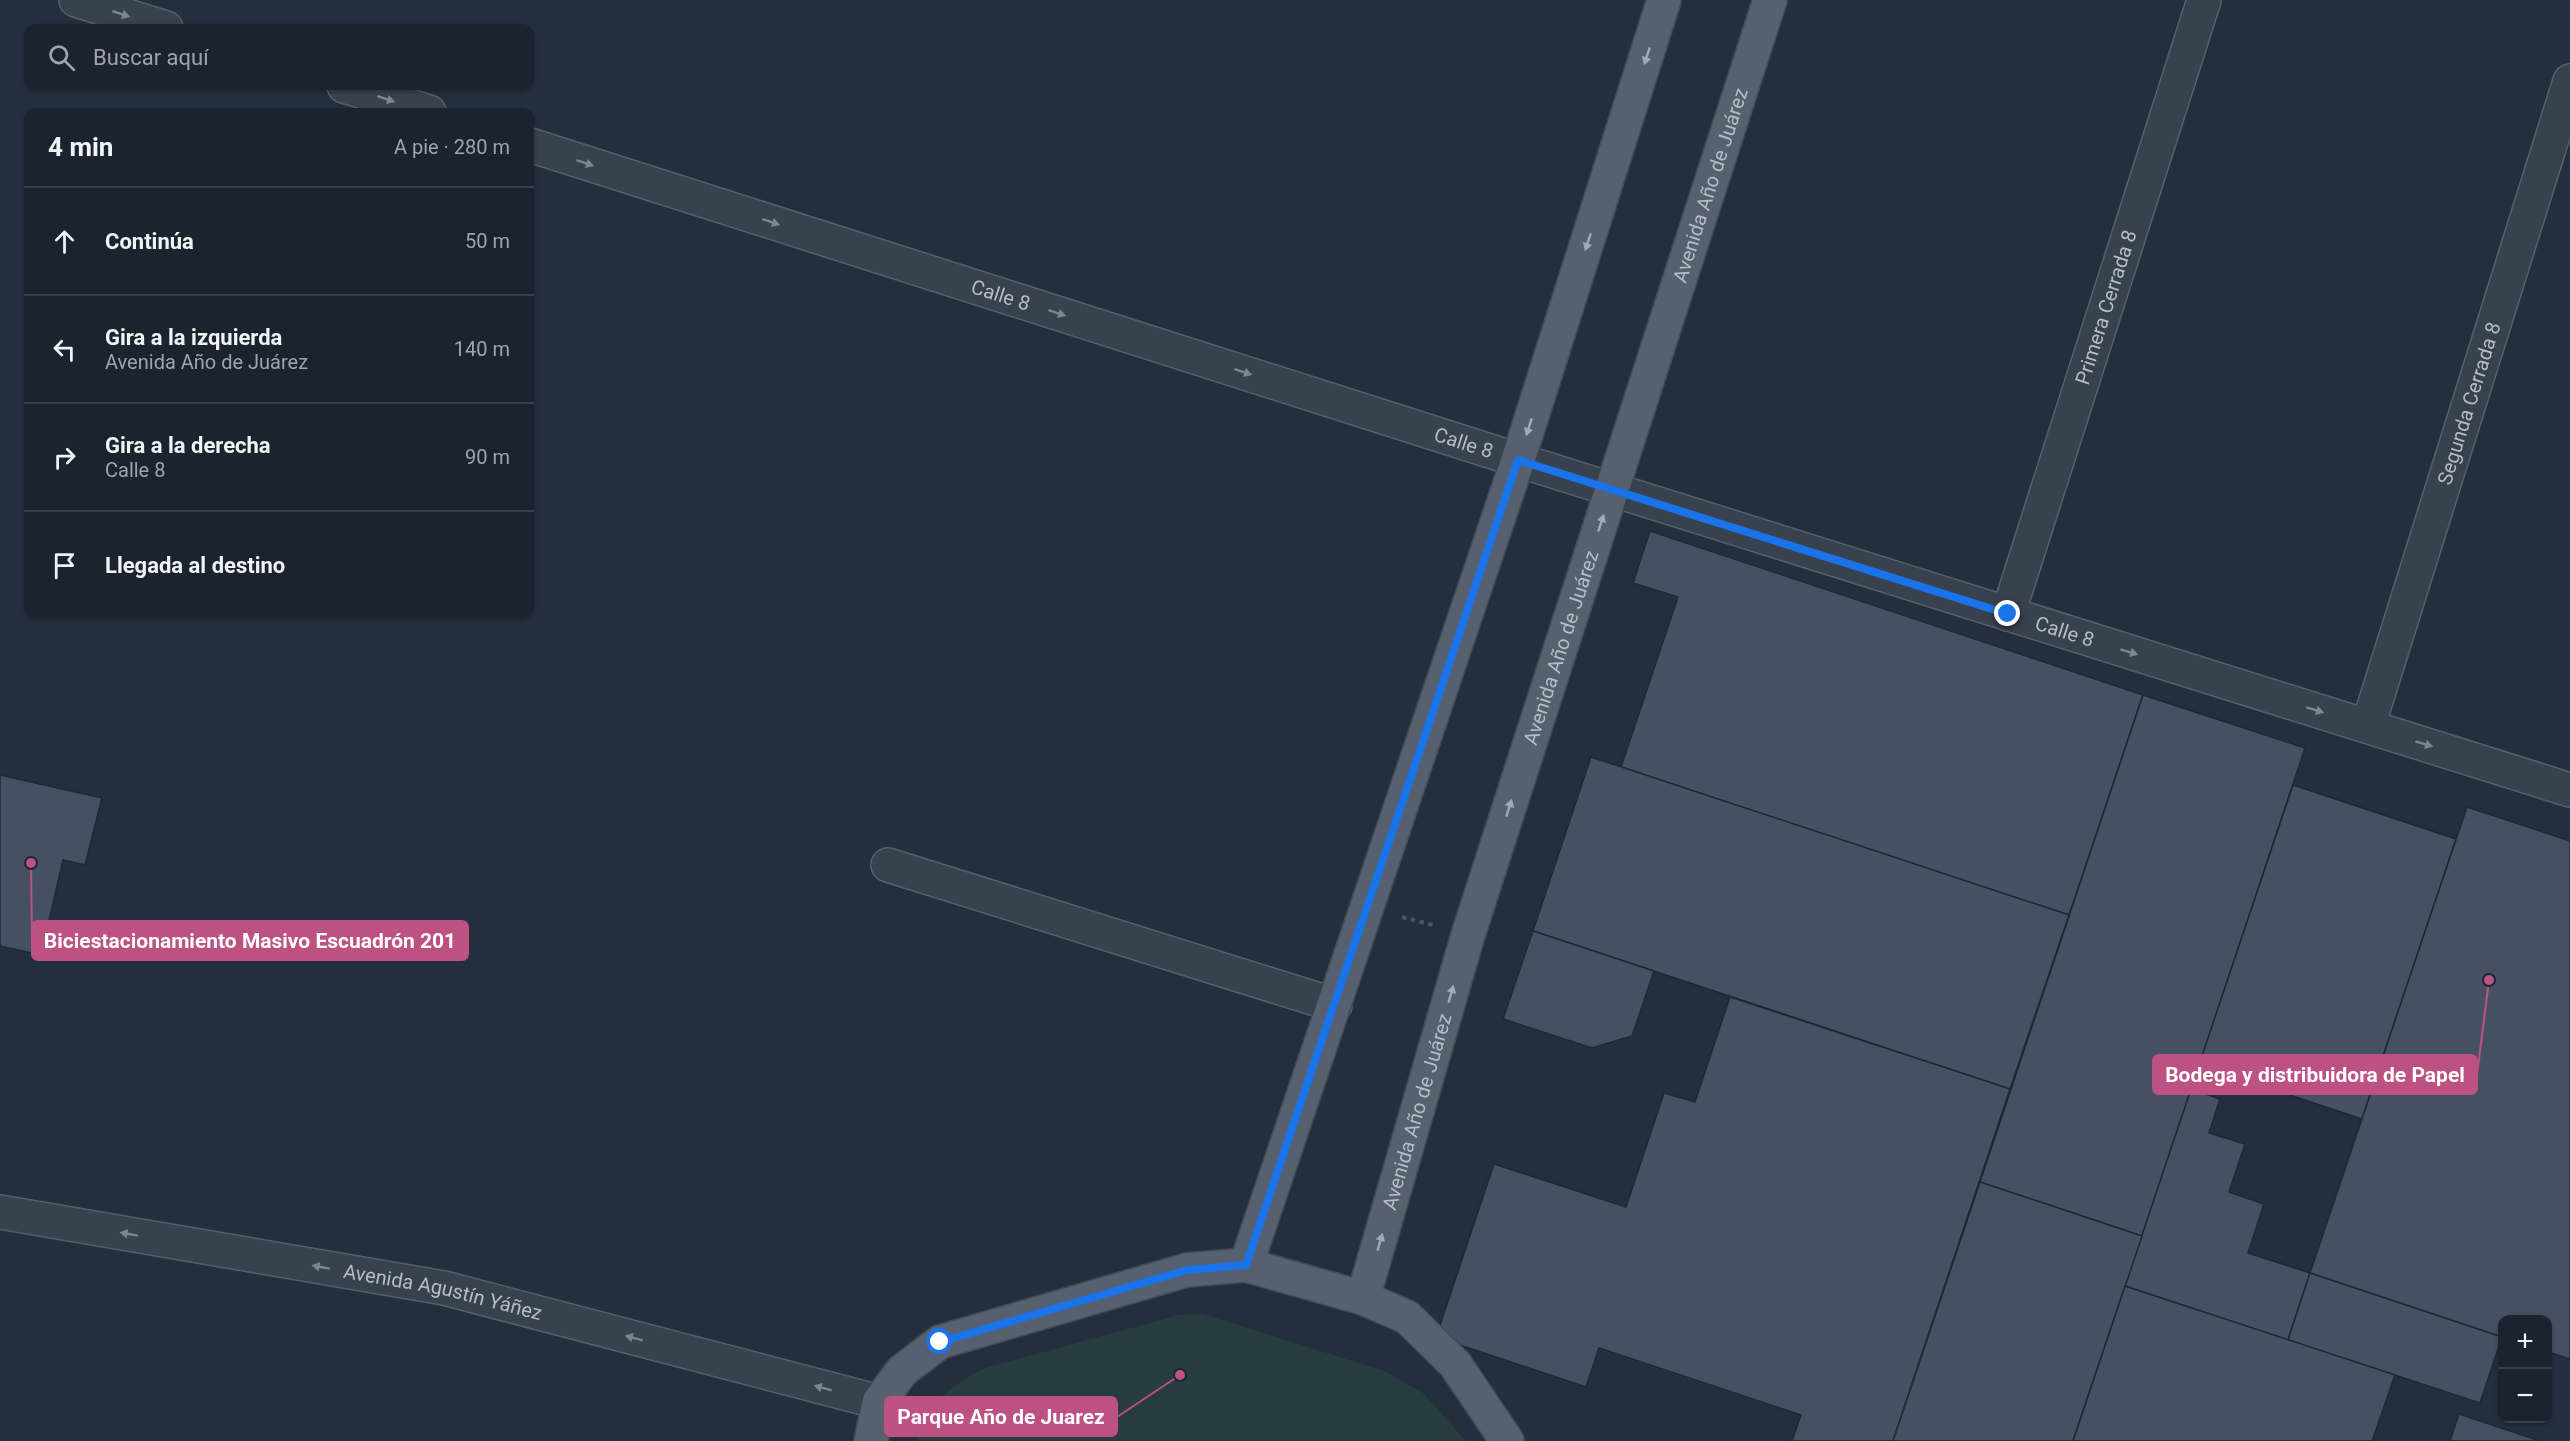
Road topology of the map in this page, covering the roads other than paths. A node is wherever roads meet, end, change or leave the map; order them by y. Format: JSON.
{"nodes":[{"id":1,"x":76,"y":0,"type":"edge"},
{"id":2,"x":1664,"y":0,"type":"edge"},
{"id":3,"x":1770,"y":0,"type":"edge"},
{"id":4,"x":2204,"y":0,"type":"edge"},
{"id":5,"x":153,"y":24,"type":"edge"},
{"id":6,"x":2570,"y":81,"type":"edge"},
{"id":7,"x":357,"y":90,"type":"edge"},
{"id":8,"x":416,"y":108,"type":"edge"},
{"id":9,"x":534,"y":146,"type":"edge"},
{"id":10,"x":1518,"y":460,"type":"junction"},
{"id":11,"x":1612,"y":489,"type":"junction"},
{"id":12,"x":2008,"y":614,"type":"junction"},
{"id":13,"x":2368,"y":726,"type":"junction"},
{"id":14,"x":2570,"y":790,"type":"edge"},
{"id":15,"x":888,"y":865,"type":"dead end"},
{"id":16,"x":1335,"y":1005,"type":"junction"},
{"id":17,"x":0,"y":1212,"type":"edge"},
{"id":18,"x":1246,"y":1265,"type":"junction"},
{"id":19,"x":1363,"y":1298,"type":"junction"},
{"id":20,"x":879,"y":1402,"type":"junction"},
{"id":21,"x":871,"y":1441,"type":"edge"},
{"id":22,"x":1507,"y":1441,"type":"edge"}],
"edges":[{"from":1,"to":5,"type":"street","one_way":true},
{"from":2,"to":10,"type":"main road","one_way":true},
{"from":3,"to":11,"type":"main road","name":"Avenida Año de Juárez"},
{"from":4,"to":12,"type":"street","name":"Primera Cerrada 8"},
{"from":6,"to":13,"type":"street","name":"Segunda Cerrada 8"},
{"from":7,"to":8,"type":"street","one_way":true},
{"from":9,"to":10,"type":"street","name":"Calle 8","one_way":true},
{"from":10,"to":11,"type":"street","name":"Calle 8"},
{"from":10,"to":16,"type":"main road"},
{"from":11,"to":12,"type":"street","name":"Calle 8"},
{"from":19,"to":11,"type":"main road","name":"Avenida Año de Juárez","one_way":true},
{"from":12,"to":13,"type":"street","name":"Calle 8","one_way":true},
{"from":13,"to":14,"type":"street","name":"Calle 8","one_way":true},
{"from":15,"to":16,"type":"street"},
{"from":16,"to":18,"type":"main road"},
{"from":20,"to":17,"type":"street","name":"Avenida Agustín Yáñez","one_way":true},
{"from":18,"to":19,"type":"main road"},
{"from":18,"to":20,"type":"main road"},
{"from":19,"to":22,"type":"main road"},
{"from":20,"to":21,"type":"main road"}]}
